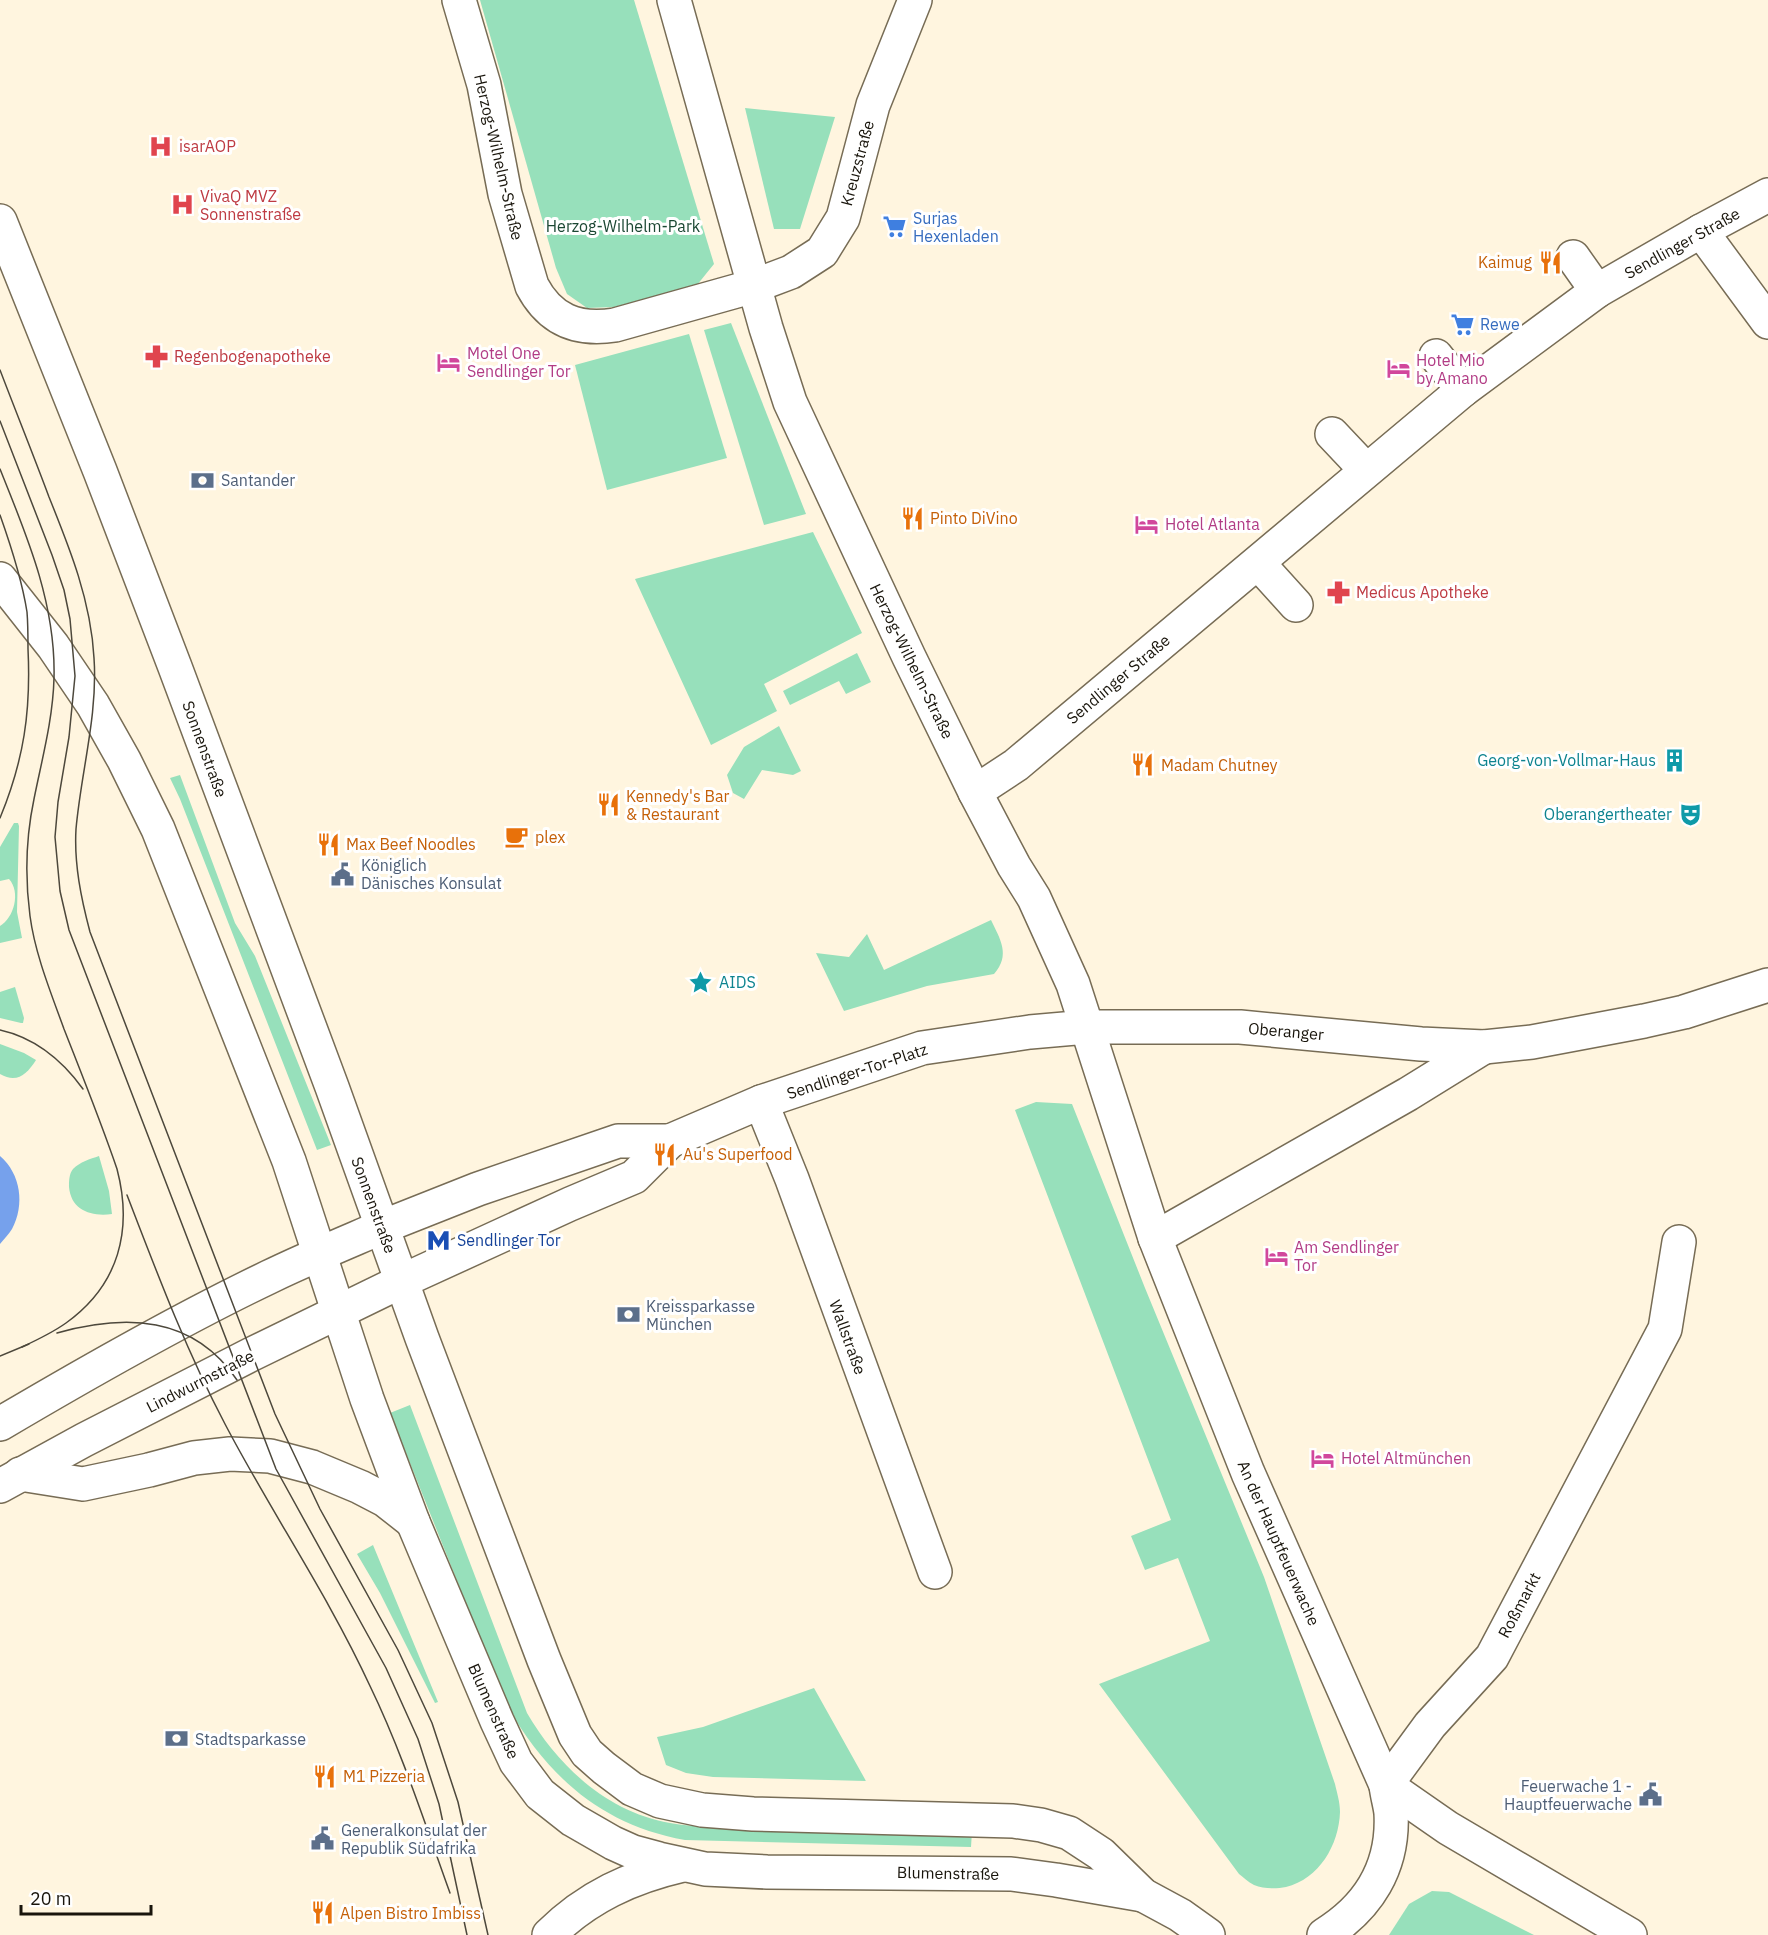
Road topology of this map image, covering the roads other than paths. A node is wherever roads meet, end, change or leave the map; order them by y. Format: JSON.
{"nodes":[{"id":1,"x":459,"y":0,"type":"edge"},
{"id":2,"x":674,"y":0,"type":"edge"},
{"id":3,"x":915,"y":0,"type":"edge"},
{"id":4,"x":1768,"y":195,"type":"edge"},
{"id":5,"x":0,"y":220,"type":"edge"},
{"id":6,"x":1701,"y":231,"type":"junction"},
{"id":7,"x":1573,"y":257,"type":"dead end"},
{"id":8,"x":754,"y":286,"type":"junction"},
{"id":9,"x":1597,"y":291,"type":"junction"},
{"id":10,"x":1768,"y":322,"type":"edge"},
{"id":11,"x":1436,"y":356,"type":"dead end"},
{"id":12,"x":1463,"y":390,"type":"junction"},
{"id":13,"x":1332,"y":434,"type":"dead end"},
{"id":14,"x":1366,"y":470,"type":"junction"},
{"id":15,"x":1258,"y":562,"type":"junction"},
{"id":16,"x":0,"y":579,"type":"edge"},
{"id":17,"x":1296,"y":605,"type":"dead end"},
{"id":18,"x":975,"y":792,"type":"junction"},
{"id":19,"x":1768,"y":985,"type":"edge"},
{"id":20,"x":1087,"y":1027,"type":"junction"},
{"id":21,"x":1484,"y":1047,"type":"junction"},
{"id":22,"x":761,"y":1102,"type":"junction"},
{"id":23,"x":670,"y":1141,"type":"junction"},
{"id":24,"x":382,"y":1227,"type":"junction"},
{"id":25,"x":1155,"y":1238,"type":"junction"},
{"id":26,"x":1679,"y":1242,"type":"dead end"},
{"id":27,"x":320,"y":1254,"type":"junction"},
{"id":28,"x":402,"y":1281,"type":"junction"},
{"id":29,"x":338,"y":1310,"type":"junction"},
{"id":30,"x":0,"y":1424,"type":"edge"},
{"id":31,"x":10,"y":1480,"type":"edge"},
{"id":32,"x":413,"y":1522,"type":"junction"},
{"id":33,"x":935,"y":1572,"type":"dead end"},
{"id":34,"x":1386,"y":1785,"type":"junction"},
{"id":35,"x":683,"y":1865,"type":"junction"},
{"id":36,"x":1143,"y":1895,"type":"junction"},
{"id":37,"x":549,"y":1935,"type":"edge"},
{"id":38,"x":1208,"y":1935,"type":"edge"},
{"id":39,"x":1324,"y":1935,"type":"edge"},
{"id":40,"x":1630,"y":1935,"type":"edge"}],
"edges":[{"from":1,"to":8,"type":"street","name":"Herzog-Wilhelm-Straße"},
{"from":2,"to":8,"type":"street","name":"Herzog-Wilhelm-Straße"},
{"from":3,"to":8,"type":"street","name":"Kreuzstraße"},
{"from":4,"to":6,"type":"street","name":"Sendlinger Straße"},
{"from":5,"to":24,"type":"street","name":"Sonnenstraße"},
{"from":6,"to":9,"type":"street","name":"Sendlinger Straße"},
{"from":6,"to":10,"type":"street"},
{"from":7,"to":9,"type":"street"},
{"from":8,"to":18,"type":"street","name":"Herzog-Wilhelm-Straße"},
{"from":9,"to":12,"type":"street","name":"Sendlinger Straße"},
{"from":11,"to":12,"type":"street"},
{"from":12,"to":14,"type":"street","name":"Sendlinger Straße"},
{"from":13,"to":14,"type":"street"},
{"from":14,"to":15,"type":"street","name":"Sendlinger Straße"},
{"from":15,"to":17,"type":"street"},
{"from":15,"to":18,"type":"street","name":"Sendlinger Straße"},
{"from":16,"to":27,"type":"street"},
{"from":18,"to":20,"type":"street","name":"Herzog-Wilhelm-Straße"},
{"from":19,"to":21,"type":"street","name":"Oberanger"},
{"from":20,"to":21,"type":"street","name":"Oberanger"},
{"from":20,"to":22,"type":"street","name":"Sendlinger-Tor-Platz"},
{"from":20,"to":25,"type":"street","name":"An der Hauptfeuerwache"},
{"from":21,"to":25,"type":"street","name":"Oberanger"},
{"from":22,"to":23,"type":"street","name":"Sendlinger-Tor-Platz"},
{"from":22,"to":33,"type":"street","name":"Wallstraße"},
{"from":23,"to":24,"type":"street","name":"Sendlinger-Tor-Platz"},
{"from":23,"to":28,"type":"street","name":"Sendlinger-Tor-Platz"},
{"from":24,"to":27,"type":"street"},
{"from":24,"to":28,"type":"street","name":"Sonnenstraße"},
{"from":25,"to":34,"type":"street","name":"An der Hauptfeuerwache"},
{"from":26,"to":34,"type":"street","name":"Roßmarkt"},
{"from":27,"to":29,"type":"street","name":"Blumenstraße"},
{"from":27,"to":30,"type":"street"},
{"from":28,"to":29,"type":"street","name":"Lindwurmstraße"},
{"from":28,"to":36,"type":"street","name":"Blumenstraße"},
{"from":29,"to":31,"type":"street","name":"Lindwurmstraße"},
{"from":29,"to":32,"type":"street","name":"Blumenstraße"},
{"from":31,"to":32,"type":"street"},
{"from":32,"to":35,"type":"street","name":"Blumenstraße"},
{"from":34,"to":39,"type":"street"},
{"from":34,"to":40,"type":"street"},
{"from":35,"to":36,"type":"street","name":"Blumenstraße"},
{"from":35,"to":37,"type":"street"},
{"from":36,"to":38,"type":"street","name":"Blumenstraße"}]}
